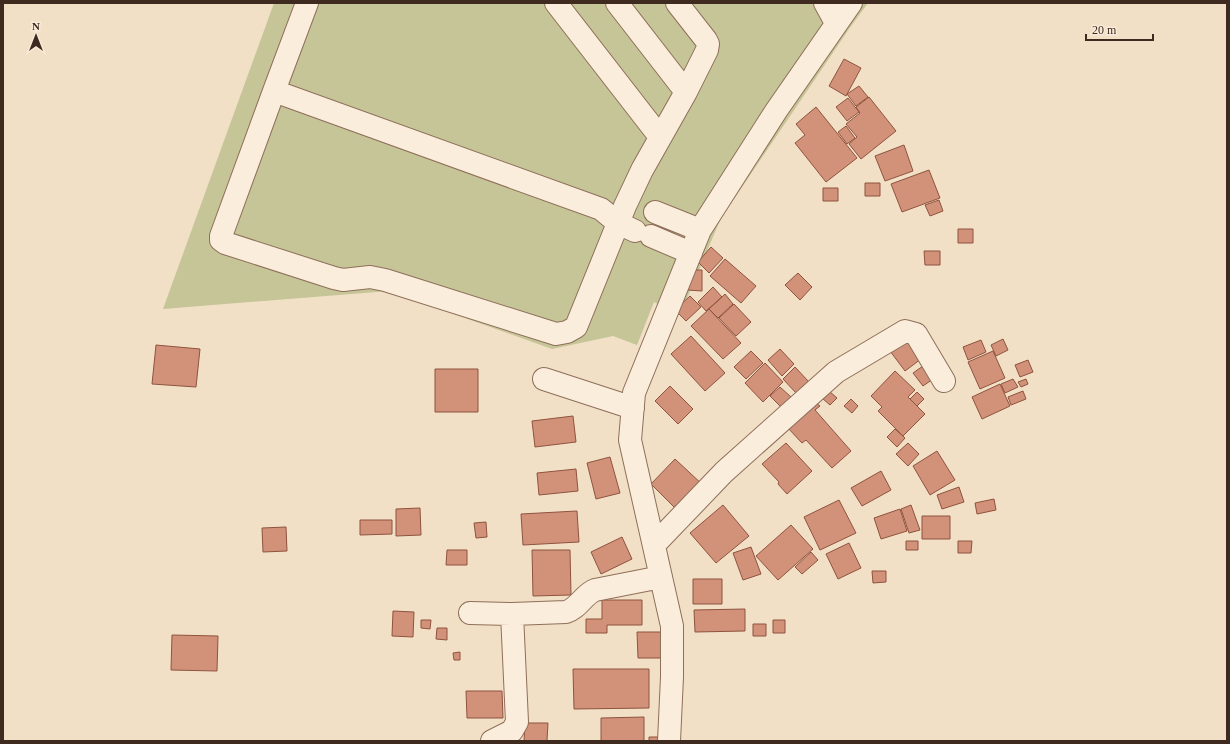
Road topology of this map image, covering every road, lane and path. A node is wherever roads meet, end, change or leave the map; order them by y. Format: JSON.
{"nodes":[{"id":1,"x":307,"y":3,"type":"edge"},
{"id":2,"x":556,"y":3,"type":"edge"},
{"id":3,"x":617,"y":3,"type":"edge"},
{"id":4,"x":677,"y":3,"type":"edge"},
{"id":5,"x":825,"y":3,"type":"edge"},
{"id":6,"x":851,"y":3,"type":"edge"},
{"id":7,"x":836,"y":23,"type":"junction"},
{"id":8,"x":274,"y":91,"type":"junction"},
{"id":9,"x":686,"y":92,"type":"junction"},
{"id":10,"x":660,"y":137,"type":"junction"},
{"id":11,"x":638,"y":219,"type":"junction"},
{"id":12,"x":700,"y":230,"type":"junction"},
{"id":13,"x":691,"y":253,"type":"junction"},
{"id":14,"x":544,"y":379,"type":"dead end"},
{"id":15,"x":944,"y":381,"type":"dead end"},
{"id":16,"x":633,"y":408,"type":"junction"},
{"id":17,"x":654,"y":545,"type":"junction"},
{"id":18,"x":661,"y":578,"type":"junction"},
{"id":19,"x":470,"y":613,"type":"dead end"},
{"id":20,"x":512,"y":614,"type":"junction"},
{"id":21,"x":512,"y":736,"type":"edge"},
{"id":22,"x":492,"y":741,"type":"edge"},
{"id":23,"x":669,"y":741,"type":"edge"}],
"edges":[{"from":1,"to":8,"type":"street"},
{"from":2,"to":10,"type":"street"},
{"from":3,"to":9,"type":"street"},
{"from":4,"to":9,"type":"street"},
{"from":5,"to":7,"type":"street"},
{"from":6,"to":7,"type":"street"},
{"from":7,"to":12,"type":"street"},
{"from":8,"to":11,"type":"street"},
{"from":8,"to":11,"type":"street"},
{"from":9,"to":10,"type":"street"},
{"from":10,"to":11,"type":"street"},
{"from":11,"to":12,"type":"street"},
{"from":11,"to":13,"type":"street"},
{"from":12,"to":13,"type":"street"},
{"from":13,"to":16,"type":"street"},
{"from":14,"to":16,"type":"street"},
{"from":15,"to":17,"type":"street"},
{"from":16,"to":17,"type":"street"},
{"from":17,"to":18,"type":"street"},
{"from":18,"to":20,"type":"street"},
{"from":18,"to":23,"type":"street"},
{"from":19,"to":20,"type":"street"},
{"from":20,"to":21,"type":"street"},
{"from":21,"to":22,"type":"street"}]}
